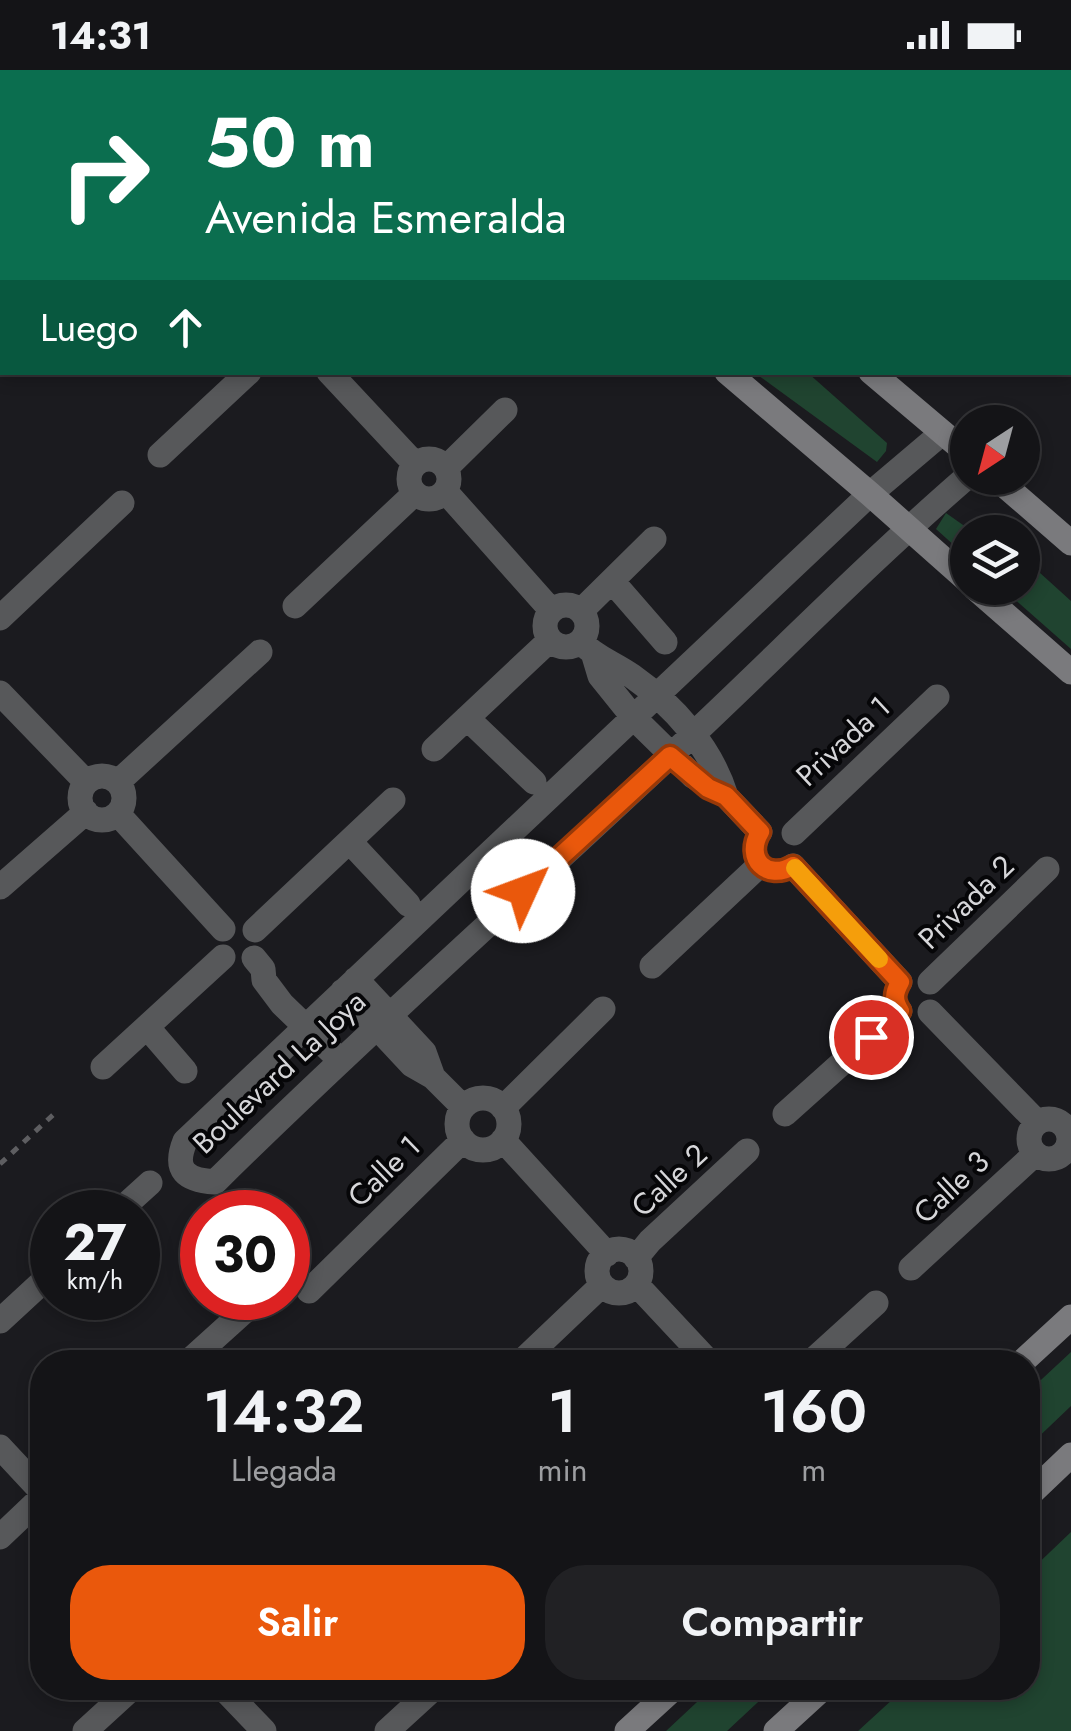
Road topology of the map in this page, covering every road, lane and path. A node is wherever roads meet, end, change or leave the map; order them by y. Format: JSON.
{"nodes":[{"id":1,"x":245,"y":375,"type":"edge"},
{"id":2,"x":332,"y":375,"type":"edge"},
{"id":3,"x":730,"y":375,"type":"edge"},
{"id":4,"x":874,"y":375,"type":"edge"},
{"id":5,"x":505,"y":410,"type":"dead end"},
{"id":6,"x":942,"y":433,"type":"junction"},
{"id":7,"x":950,"y":439,"type":"edge"},
{"id":8,"x":160,"y":454,"type":"dead end"},
{"id":9,"x":414,"y":463,"type":"junction"},
{"id":10,"x":446,"y":479,"type":"junction"},
{"id":11,"x":950,"y":492,"type":"edge"},
{"id":12,"x":415,"y":494,"type":"junction"},
{"id":13,"x":870,"y":494,"type":"junction"},
{"id":14,"x":1016,"y":495,"type":"edge"},
{"id":15,"x":122,"y":503,"type":"dead end"},
{"id":16,"x":908,"y":528,"type":"junction"},
{"id":17,"x":654,"y":539,"type":"dead end"},
{"id":18,"x":1071,"y":542,"type":"edge"},
{"id":19,"x":950,"y":565,"type":"edge"},
{"id":20,"x":612,"y":581,"type":"junction"},
{"id":21,"x":994,"y":605,"type":"edge"},
{"id":22,"x":295,"y":606,"type":"dead end"},
{"id":23,"x":552,"y":610,"type":"junction"},
{"id":24,"x":582,"y":611,"type":"junction"},
{"id":25,"x":0,"y":618,"type":"edge"},
{"id":26,"x":550,"y":640,"type":"junction"},
{"id":27,"x":665,"y":642,"type":"dead end"},
{"id":28,"x":588,"y":649,"type":"junction"},
{"id":29,"x":260,"y":652,"type":"dead end"},
{"id":30,"x":1071,"y":672,"type":"edge"},
{"id":31,"x":0,"y":693,"type":"edge"},
{"id":32,"x":656,"y":696,"type":"junction"},
{"id":33,"x":937,"y":697,"type":"dead end"},
{"id":34,"x":467,"y":718,"type":"junction"},
{"id":35,"x":633,"y":718,"type":"junction"},
{"id":36,"x":694,"y":734,"type":"junction"},
{"id":37,"x":434,"y":749,"type":"dead end"},
{"id":38,"x":670,"y":756,"type":"junction"},
{"id":39,"x":86,"y":782,"type":"junction"},
{"id":40,"x":118,"y":782,"type":"junction"},
{"id":41,"x":534,"y":782,"type":"dead end"},
{"id":42,"x":726,"y":796,"type":"junction"},
{"id":43,"x":393,"y":800,"type":"dead end"},
{"id":44,"x":86,"y":812,"type":"junction"},
{"id":45,"x":118,"y":814,"type":"junction"},
{"id":46,"x":760,"y":832,"type":"junction"},
{"id":47,"x":794,"y":832,"type":"junction"},
{"id":48,"x":350,"y":842,"type":"junction"},
{"id":49,"x":760,"y":866,"type":"junction"},
{"id":50,"x":793,"y":866,"type":"junction"},
{"id":51,"x":1047,"y":868,"type":"dead end"},
{"id":52,"x":0,"y":888,"type":"edge"},
{"id":53,"x":408,"y":904,"type":"dead end"},
{"id":54,"x":223,"y":929,"type":"junction"},
{"id":55,"x":255,"y":930,"type":"junction"},
{"id":56,"x":223,"y":957,"type":"junction"},
{"id":57,"x":258,"y":963,"type":"junction"},
{"id":58,"x":652,"y":966,"type":"dead end"},
{"id":59,"x":900,"y":982,"type":"junction"},
{"id":60,"x":930,"y":982,"type":"junction"},
{"id":61,"x":349,"y":985,"type":"junction"},
{"id":62,"x":603,"y":1009,"type":"dead end"},
{"id":63,"x":900,"y":1011,"type":"junction"},
{"id":64,"x":930,"y":1012,"type":"junction"},
{"id":65,"x":383,"y":1020,"type":"junction"},
{"id":66,"x":310,"y":1021,"type":"junction"},
{"id":67,"x":147,"y":1027,"type":"junction"},
{"id":68,"x":345,"y":1054,"type":"junction"},
{"id":69,"x":103,"y":1067,"type":"dead end"},
{"id":70,"x":185,"y":1071,"type":"dead end"},
{"id":71,"x":463,"y":1107,"type":"junction"},
{"id":72,"x":503,"y":1108,"type":"junction"},
{"id":73,"x":54,"y":1114,"type":"dead end"},
{"id":74,"x":785,"y":1114,"type":"dead end"},
{"id":75,"x":1037,"y":1122,"type":"junction"},
{"id":76,"x":1069,"y":1130,"type":"edge"},
{"id":77,"x":462,"y":1140,"type":"junction"},
{"id":78,"x":503,"y":1140,"type":"junction"},
{"id":79,"x":747,"y":1152,"type":"dead end"},
{"id":80,"x":1034,"y":1154,"type":"junction"},
{"id":81,"x":0,"y":1164,"type":"edge"},
{"id":82,"x":150,"y":1183,"type":"dead end"},
{"id":83,"x":142,"y":1190,"type":"edge"},
{"id":84,"x":607,"y":1254,"type":"junction"},
{"id":85,"x":636,"y":1258,"type":"junction"},
{"id":86,"x":911,"y":1268,"type":"dead end"},
{"id":87,"x":637,"y":1285,"type":"junction"},
{"id":88,"x":602,"y":1286,"type":"junction"},
{"id":89,"x":310,"y":1289,"type":"edge"},
{"id":90,"x":30,"y":1293,"type":"edge"},
{"id":91,"x":876,"y":1302,"type":"dead end"},
{"id":92,"x":1071,"y":1317,"type":"edge"},
{"id":93,"x":234,"y":1320,"type":"edge"},
{"id":94,"x":0,"y":1321,"type":"edge"},
{"id":95,"x":201,"y":1350,"type":"edge"},
{"id":96,"x":535,"y":1350,"type":"edge"},
{"id":97,"x":698,"y":1350,"type":"edge"},
{"id":98,"x":823,"y":1350,"type":"edge"},
{"id":99,"x":1035,"y":1350,"type":"edge"},
{"id":100,"x":0,"y":1447,"type":"edge"},
{"id":101,"x":1071,"y":1455,"type":"edge"},
{"id":102,"x":30,"y":1481,"type":"edge"},
{"id":103,"x":1040,"y":1485,"type":"edge"},
{"id":104,"x":30,"y":1507,"type":"edge"},
{"id":105,"x":0,"y":1537,"type":"edge"},
{"id":106,"x":119,"y":1700,"type":"edge"},
{"id":107,"x":234,"y":1700,"type":"edge"},
{"id":108,"x":421,"y":1700,"type":"edge"},
{"id":109,"x":661,"y":1700,"type":"edge"},
{"id":110,"x":810,"y":1700,"type":"edge"},
{"id":111,"x":85,"y":1731,"type":"edge"},
{"id":112,"x":264,"y":1731,"type":"edge"},
{"id":113,"x":387,"y":1731,"type":"edge"},
{"id":114,"x":627,"y":1731,"type":"edge"},
{"id":115,"x":776,"y":1731,"type":"edge"}],
"edges":[{"from":1,"to":8,"type":"street"},
{"from":2,"to":9,"type":"street"},
{"from":3,"to":13,"type":"street"},
{"from":4,"to":6,"type":"street"},
{"from":5,"to":10,"type":"street"},
{"from":6,"to":7,"type":"street"},
{"from":6,"to":13,"type":"street","name":"Boulevard La Joya"},
{"from":9,"to":10,"type":"street"},
{"from":9,"to":12,"type":"street"},
{"from":10,"to":12,"type":"street"},
{"from":10,"to":23,"type":"street"},
{"from":11,"to":16,"type":"street","name":"Boulevard La Joya"},
{"from":12,"to":22,"type":"street"},
{"from":13,"to":16,"type":"street"},
{"from":13,"to":32,"type":"street","name":"Boulevard La Joya"},
{"from":14,"to":18,"type":"street"},
{"from":15,"to":25,"type":"street"},
{"from":16,"to":19,"type":"street"},
{"from":16,"to":36,"type":"street","name":"Boulevard La Joya"},
{"from":17,"to":20,"type":"street"},
{"from":20,"to":24,"type":"street"},
{"from":20,"to":27,"type":"street"},
{"from":21,"to":30,"type":"street"},
{"from":23,"to":24,"type":"street"},
{"from":23,"to":26,"type":"street"},
{"from":24,"to":28,"type":"street"},
{"from":26,"to":28,"type":"street"},
{"from":26,"to":34,"type":"street"},
{"from":28,"to":32,"type":"street"},
{"from":28,"to":35,"type":"street"},
{"from":29,"to":40,"type":"street"},
{"from":31,"to":39,"type":"street"},
{"from":32,"to":35,"type":"street","name":"Boulevard La Joya"},
{"from":32,"to":36,"type":"street"},
{"from":33,"to":47,"type":"street","name":"Privada 1"},
{"from":34,"to":37,"type":"street"},
{"from":34,"to":41,"type":"street"},
{"from":35,"to":38,"type":"street"},
{"from":35,"to":61,"type":"street","name":"Boulevard La Joya"},
{"from":36,"to":38,"type":"street","name":"Boulevard La Joya"},
{"from":36,"to":42,"type":"street"},
{"from":38,"to":42,"type":"street"},
{"from":38,"to":65,"type":"street","name":"Boulevard La Joya"},
{"from":39,"to":40,"type":"street"},
{"from":39,"to":44,"type":"street"},
{"from":40,"to":45,"type":"street"},
{"from":42,"to":46,"type":"street"},
{"from":43,"to":48,"type":"street"},
{"from":44,"to":45,"type":"street"},
{"from":44,"to":52,"type":"street"},
{"from":45,"to":54,"type":"street"},
{"from":46,"to":47,"type":"street"},
{"from":46,"to":49,"type":"street"},
{"from":47,"to":50,"type":"street"},
{"from":48,"to":53,"type":"street"},
{"from":48,"to":55,"type":"street"},
{"from":49,"to":50,"type":"street"},
{"from":49,"to":58,"type":"street"},
{"from":50,"to":59,"type":"street"},
{"from":51,"to":60,"type":"street","name":"Privada 2"},
{"from":54,"to":55,"type":"street"},
{"from":54,"to":56,"type":"street"},
{"from":55,"to":57,"type":"street"},
{"from":56,"to":57,"type":"street"},
{"from":56,"to":67,"type":"street"},
{"from":57,"to":66,"type":"street"},
{"from":59,"to":60,"type":"street"},
{"from":59,"to":63,"type":"street"},
{"from":60,"to":64,"type":"street"},
{"from":61,"to":65,"type":"street"},
{"from":61,"to":66,"type":"street","name":"Boulevard La Joya"},
{"from":62,"to":72,"type":"street"},
{"from":63,"to":64,"type":"street"},
{"from":63,"to":74,"type":"street"},
{"from":64,"to":75,"type":"street"},
{"from":65,"to":68,"type":"street","name":"Boulevard La Joya"},
{"from":65,"to":71,"type":"street"},
{"from":66,"to":68,"type":"street"},
{"from":66,"to":68,"type":"street","name":"Boulevard La Joya"},
{"from":67,"to":69,"type":"street"},
{"from":67,"to":70,"type":"street"},
{"from":71,"to":72,"type":"street"},
{"from":71,"to":77,"type":"street"},
{"from":72,"to":78,"type":"street"},
{"from":73,"to":81,"type":"path"},
{"from":75,"to":76,"type":"street"},
{"from":75,"to":80,"type":"street"},
{"from":76,"to":80,"type":"street"},
{"from":77,"to":78,"type":"street"},
{"from":77,"to":89,"type":"street","name":"Calle 1"},
{"from":78,"to":84,"type":"street"},
{"from":79,"to":85,"type":"street","name":"Calle 2"},
{"from":80,"to":86,"type":"street","name":"Calle 3"},
{"from":82,"to":83,"type":"street"},
{"from":84,"to":85,"type":"street"},
{"from":84,"to":88,"type":"street"},
{"from":85,"to":87,"type":"street"},
{"from":87,"to":88,"type":"street"},
{"from":87,"to":97,"type":"street"},
{"from":88,"to":96,"type":"street"},
{"from":90,"to":94,"type":"street"},
{"from":91,"to":98,"type":"street"},
{"from":92,"to":99,"type":"street"},
{"from":93,"to":95,"type":"street"},
{"from":100,"to":102,"type":"street"},
{"from":101,"to":103,"type":"street"},
{"from":104,"to":105,"type":"street"},
{"from":106,"to":111,"type":"street"},
{"from":107,"to":112,"type":"street"},
{"from":108,"to":113,"type":"street"},
{"from":109,"to":114,"type":"street"},
{"from":110,"to":115,"type":"street"}]}
